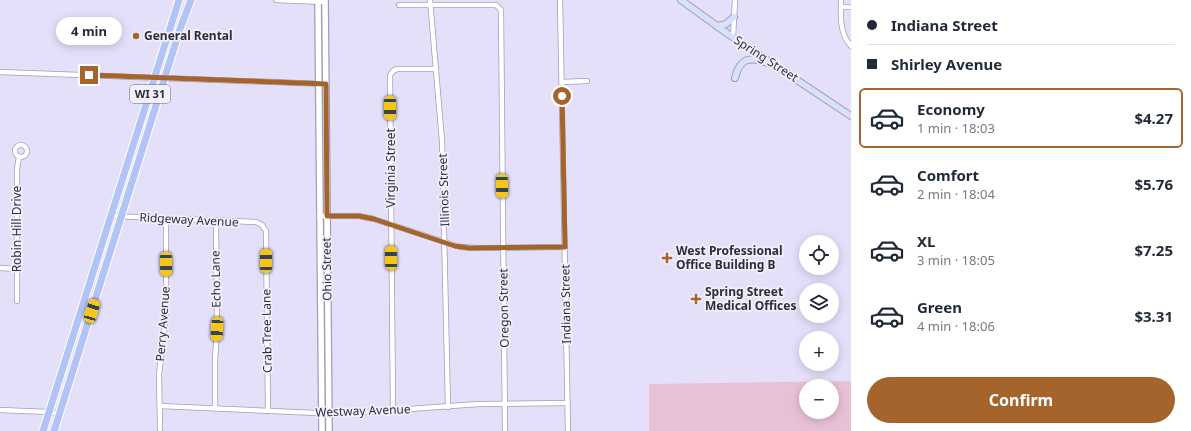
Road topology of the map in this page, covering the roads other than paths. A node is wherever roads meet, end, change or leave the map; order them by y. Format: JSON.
{"nodes":[{"id":1,"x":180,"y":0,"type":"edge"},
{"id":2,"x":191,"y":0,"type":"edge"},
{"id":3,"x":276,"y":0,"type":"edge"},
{"id":4,"x":430,"y":0,"type":"edge"},
{"id":5,"x":560,"y":0,"type":"edge"},
{"id":6,"x":681,"y":0,"type":"edge"},
{"id":7,"x":735,"y":0,"type":"edge"},
{"id":8,"x":841,"y":0,"type":"edge"},
{"id":9,"x":318,"y":1,"type":"edge"},
{"id":10,"x":325,"y":1,"type":"edge"},
{"id":11,"x":398,"y":5,"type":"dead end"},
{"id":12,"x":431,"y":6,"type":"junction"},
{"id":13,"x":841,"y":7,"type":"junction"},
{"id":14,"x":851,"y":7,"type":"edge"},
{"id":15,"x":734,"y":18,"type":"junction"},
{"id":16,"x":717,"y":26,"type":"junction"},
{"id":17,"x":180,"y":29,"type":"junction"},
{"id":18,"x":733,"y":37,"type":"junction"},
{"id":19,"x":851,"y":46,"type":"edge"},
{"id":20,"x":779,"y":68,"type":"junction"},
{"id":21,"x":436,"y":69,"type":"junction"},
{"id":22,"x":0,"y":72,"type":"edge"},
{"id":23,"x":155,"y":77,"type":"junction"},
{"id":24,"x":165,"y":78,"type":"junction"},
{"id":25,"x":735,"y":78,"type":"dead end"},
{"id":26,"x":587,"y":81,"type":"dead end"},
{"id":27,"x":562,"y":82,"type":"junction"},
{"id":28,"x":319,"y":84,"type":"junction"},
{"id":29,"x":326,"y":84,"type":"junction"},
{"id":30,"x":851,"y":116,"type":"edge"},
{"id":31,"x":319,"y":133,"type":"junction"},
{"id":32,"x":326,"y":133,"type":"junction"},
{"id":33,"x":19,"y":157,"type":"dead end"},
{"id":34,"x":319,"y":175,"type":"junction"},
{"id":35,"x":326,"y":175,"type":"junction"},
{"id":36,"x":111,"y":216,"type":"junction"},
{"id":37,"x":122,"y":216,"type":"junction"},
{"id":38,"x":319,"y":216,"type":"junction"},
{"id":39,"x":327,"y":216,"type":"junction"},
{"id":40,"x":166,"y":219,"type":"junction"},
{"id":41,"x":216,"y":221,"type":"junction"},
{"id":42,"x":391,"y":224,"type":"junction"},
{"id":43,"x":264,"y":227,"type":"joint"},
{"id":44,"x":445,"y":243,"type":"junction"},
{"id":45,"x":565,"y":247,"type":"junction"},
{"id":46,"x":503,"y":248,"type":"junction"},
{"id":47,"x":0,"y":268,"type":"edge"},
{"id":48,"x":18,"y":269,"type":"junction"},
{"id":49,"x":320,"y":282,"type":"junction"},
{"id":50,"x":327,"y":282,"type":"junction"},
{"id":51,"x":17,"y":301,"type":"dead end"},
{"id":52,"x":321,"y":341,"type":"junction"},
{"id":53,"x":328,"y":341,"type":"junction"},
{"id":54,"x":567,"y":403,"type":"junction"},
{"id":55,"x":505,"y":404,"type":"junction"},
{"id":56,"x":160,"y":406,"type":"junction"},
{"id":57,"x":448,"y":406,"type":"junction"},
{"id":58,"x":215,"y":408,"type":"junction"},
{"id":59,"x":0,"y":410,"type":"edge"},
{"id":60,"x":393,"y":410,"type":"junction"},
{"id":61,"x":268,"y":411,"type":"junction"},
{"id":62,"x":49,"y":412,"type":"junction"},
{"id":63,"x":322,"y":413,"type":"junction"},
{"id":64,"x":329,"y":413,"type":"junction"},
{"id":65,"x":60,"y":414,"type":"junction"},
{"id":66,"x":160,"y":429,"type":"dead end"},
{"id":67,"x":43,"y":431,"type":"edge"},
{"id":68,"x":54,"y":431,"type":"edge"},
{"id":69,"x":322,"y":431,"type":"edge"},
{"id":70,"x":329,"y":431,"type":"edge"},
{"id":71,"x":505,"y":431,"type":"edge"},
{"id":72,"x":568,"y":431,"type":"edge"}],
"edges":[{"from":1,"to":17,"type":"main road"},
{"from":1,"to":23,"type":"main road","number":"WI 31"},
{"from":2,"to":17,"type":"main road","number":"WI 31"},
{"from":3,"to":9,"type":"street"},
{"from":4,"to":12,"type":"street","name":"Illinois Street"},
{"from":5,"to":27,"type":"street","name":"Indiana Street"},
{"from":6,"to":16,"type":"main road","name":"Spring Street"},
{"from":7,"to":15,"type":"street"},
{"from":8,"to":13,"type":"street"},
{"from":9,"to":10,"type":"street"},
{"from":9,"to":28,"type":"street","name":"Ohio Street"},
{"from":10,"to":29,"type":"street","name":"Ohio Street"},
{"from":11,"to":12,"type":"street"},
{"from":12,"to":21,"type":"street","name":"Illinois Street"},
{"from":12,"to":46,"type":"street","name":"Oregon Street"},
{"from":13,"to":14,"type":"street"},
{"from":13,"to":19,"type":"street"},
{"from":15,"to":16,"type":"main road"},
{"from":15,"to":18,"type":"street"},
{"from":16,"to":18,"type":"main road","name":"Spring Street"},
{"from":17,"to":24,"type":"main road","number":"WI 31"},
{"from":18,"to":20,"type":"main road","name":"Spring Street"},
{"from":20,"to":25,"type":"main road"},
{"from":20,"to":30,"type":"main road","name":"Spring Street"},
{"from":21,"to":42,"type":"street","name":"Virginia Street"},
{"from":21,"to":44,"type":"street","name":"Illinois Street"},
{"from":22,"to":23,"type":"street"},
{"from":23,"to":24,"type":"street"},
{"from":23,"to":36,"type":"main road","number":"WI 31"},
{"from":24,"to":28,"type":"street"},
{"from":24,"to":37,"type":"main road","number":"WI 31"},
{"from":26,"to":27,"type":"street"},
{"from":27,"to":45,"type":"street","name":"Indiana Street"},
{"from":28,"to":29,"type":"street"},
{"from":28,"to":31,"type":"street","name":"Ohio Street"},
{"from":29,"to":32,"type":"street","name":"Ohio Street"},
{"from":31,"to":32,"type":"street"},
{"from":31,"to":34,"type":"street","name":"Ohio Street"},
{"from":32,"to":35,"type":"street","name":"Ohio Street"},
{"from":33,"to":48,"type":"street","name":"Robin Hill Drive"},
{"from":34,"to":35,"type":"street"},
{"from":34,"to":38,"type":"street","name":"Ohio Street"},
{"from":35,"to":39,"type":"street","name":"Ohio Street"},
{"from":36,"to":37,"type":"street","name":"Ridgeway Avenue"},
{"from":36,"to":62,"type":"main road","number":"WI 31"},
{"from":37,"to":40,"type":"street","name":"Ridgeway Avenue"},
{"from":37,"to":65,"type":"main road","number":"WI 31"},
{"from":38,"to":39,"type":"street"},
{"from":38,"to":49,"type":"street","name":"Ohio Street"},
{"from":39,"to":42,"type":"street"},
{"from":39,"to":50,"type":"street","name":"Ohio Street"},
{"from":40,"to":41,"type":"street","name":"Ridgeway Avenue"},
{"from":40,"to":56,"type":"street","name":"Perry Avenue"},
{"from":41,"to":43,"type":"street","name":"Ridgeway Avenue"},
{"from":41,"to":58,"type":"street","name":"Echo Lane"},
{"from":42,"to":44,"type":"street"},
{"from":42,"to":60,"type":"street","name":"Virginia Street"},
{"from":43,"to":61,"type":"street","name":"Crab Tree Lane"},
{"from":44,"to":46,"type":"street"},
{"from":44,"to":57,"type":"street","name":"Illinois Street"},
{"from":45,"to":46,"type":"street"},
{"from":45,"to":54,"type":"street","name":"Indiana Street"},
{"from":46,"to":55,"type":"street","name":"Oregon Street"},
{"from":47,"to":48,"type":"street"},
{"from":48,"to":51,"type":"street","name":"Robin Hill Drive"},
{"from":49,"to":50,"type":"street"},
{"from":49,"to":52,"type":"street","name":"Ohio Street"},
{"from":50,"to":53,"type":"street","name":"Ohio Street"},
{"from":52,"to":53,"type":"street"},
{"from":52,"to":63,"type":"street","name":"Ohio Street"},
{"from":53,"to":64,"type":"street","name":"Ohio Street"},
{"from":54,"to":55,"type":"street","name":"Westway Avenue"},
{"from":54,"to":72,"type":"street","name":"Indiana Street"},
{"from":55,"to":57,"type":"street","name":"Westway Avenue"},
{"from":55,"to":71,"type":"street","name":"Oregon Street"},
{"from":56,"to":58,"type":"street","name":"Westway Avenue"},
{"from":56,"to":66,"type":"street","name":"Perry Avenue"},
{"from":57,"to":60,"type":"street","name":"Westway Avenue"},
{"from":58,"to":61,"type":"street","name":"Westway Avenue"},
{"from":59,"to":62,"type":"street"},
{"from":60,"to":64,"type":"street","name":"Westway Avenue"},
{"from":61,"to":63,"type":"street","name":"Westway Avenue"},
{"from":62,"to":65,"type":"street"},
{"from":62,"to":67,"type":"main road","number":"WI 31"},
{"from":63,"to":64,"type":"street","name":"Westway Avenue"},
{"from":63,"to":69,"type":"street","name":"Ohio Street"},
{"from":64,"to":70,"type":"street","name":"Ohio Street"},
{"from":65,"to":68,"type":"main road","number":"WI 31"}]}
